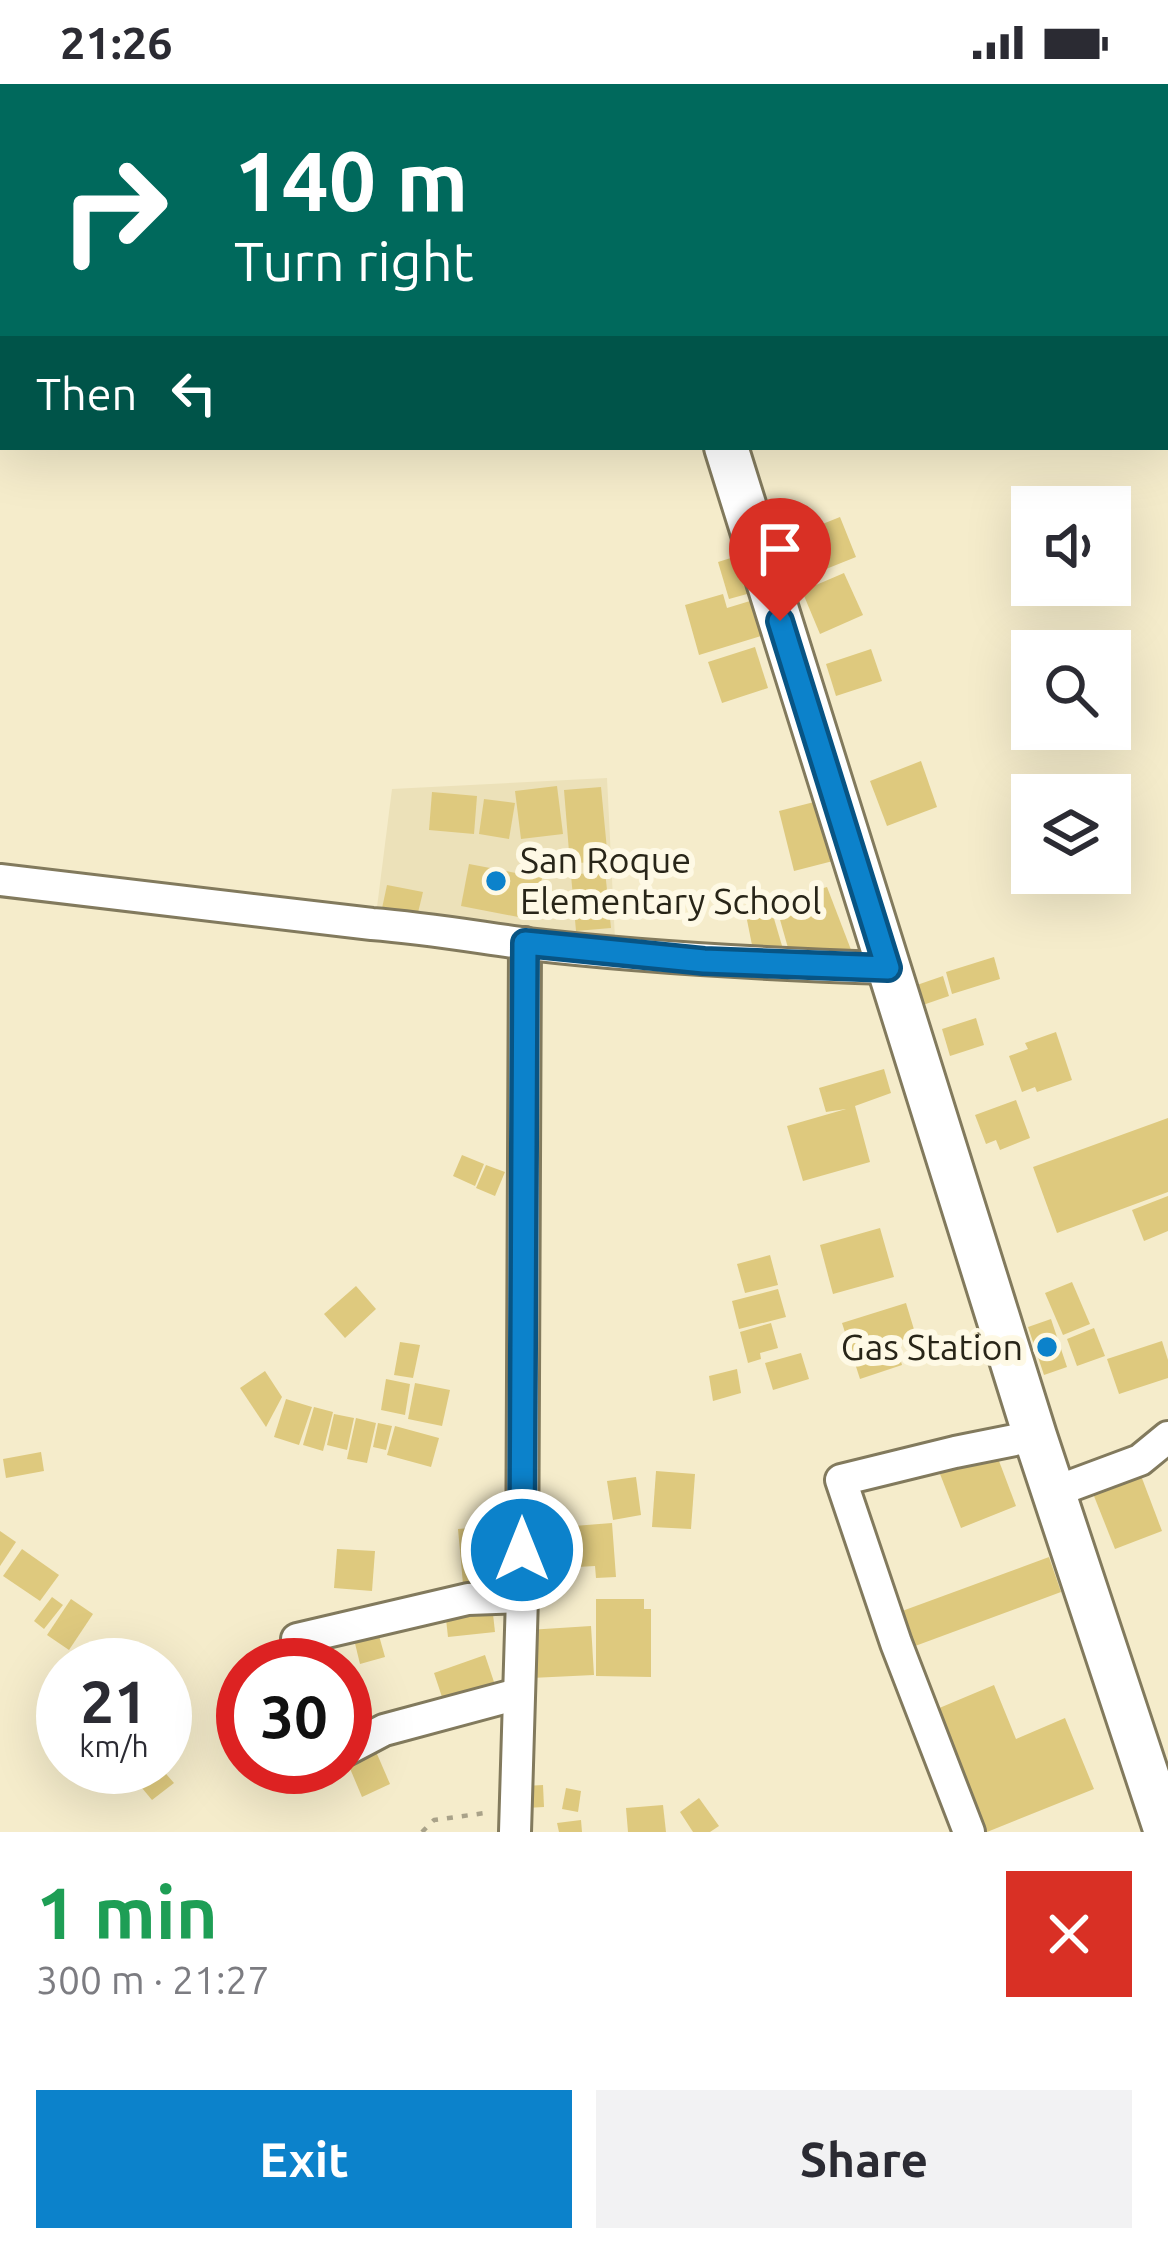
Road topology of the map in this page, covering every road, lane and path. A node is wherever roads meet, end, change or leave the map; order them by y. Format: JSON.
{"nodes":[{"id":1,"x":727,"y":450,"type":"edge"},
{"id":2,"x":0,"y":880,"type":"edge"},
{"id":3,"x":525,"y":943,"type":"junction"},
{"id":4,"x":888,"y":968,"type":"junction"},
{"id":5,"x":1035,"y":1436,"type":"junction"},
{"id":6,"x":1168,"y":1437,"type":"edge"},
{"id":7,"x":1054,"y":1492,"type":"junction"},
{"id":8,"x":522,"y":1597,"type":"junction"},
{"id":9,"x":305,"y":1638,"type":"edge"},
{"id":10,"x":518,"y":1694,"type":"junction"},
{"id":11,"x":372,"y":1736,"type":"edge"},
{"id":12,"x":514,"y":1821,"type":"edge"},
{"id":13,"x":422,"y":1832,"type":"edge"},
{"id":14,"x":969,"y":1832,"type":"edge"},
{"id":15,"x":1166,"y":1832,"type":"edge"}],
"edges":[{"from":1,"to":4,"type":"street"},
{"from":2,"to":3,"type":"street"},
{"from":3,"to":4,"type":"street"},
{"from":3,"to":8,"type":"street"},
{"from":4,"to":5,"type":"street"},
{"from":5,"to":7,"type":"street"},
{"from":5,"to":14,"type":"street"},
{"from":6,"to":7,"type":"street"},
{"from":7,"to":15,"type":"street"},
{"from":8,"to":9,"type":"street"},
{"from":8,"to":10,"type":"street"},
{"from":10,"to":11,"type":"street"},
{"from":10,"to":12,"type":"street"},
{"from":12,"to":13,"type":"path"}]}
